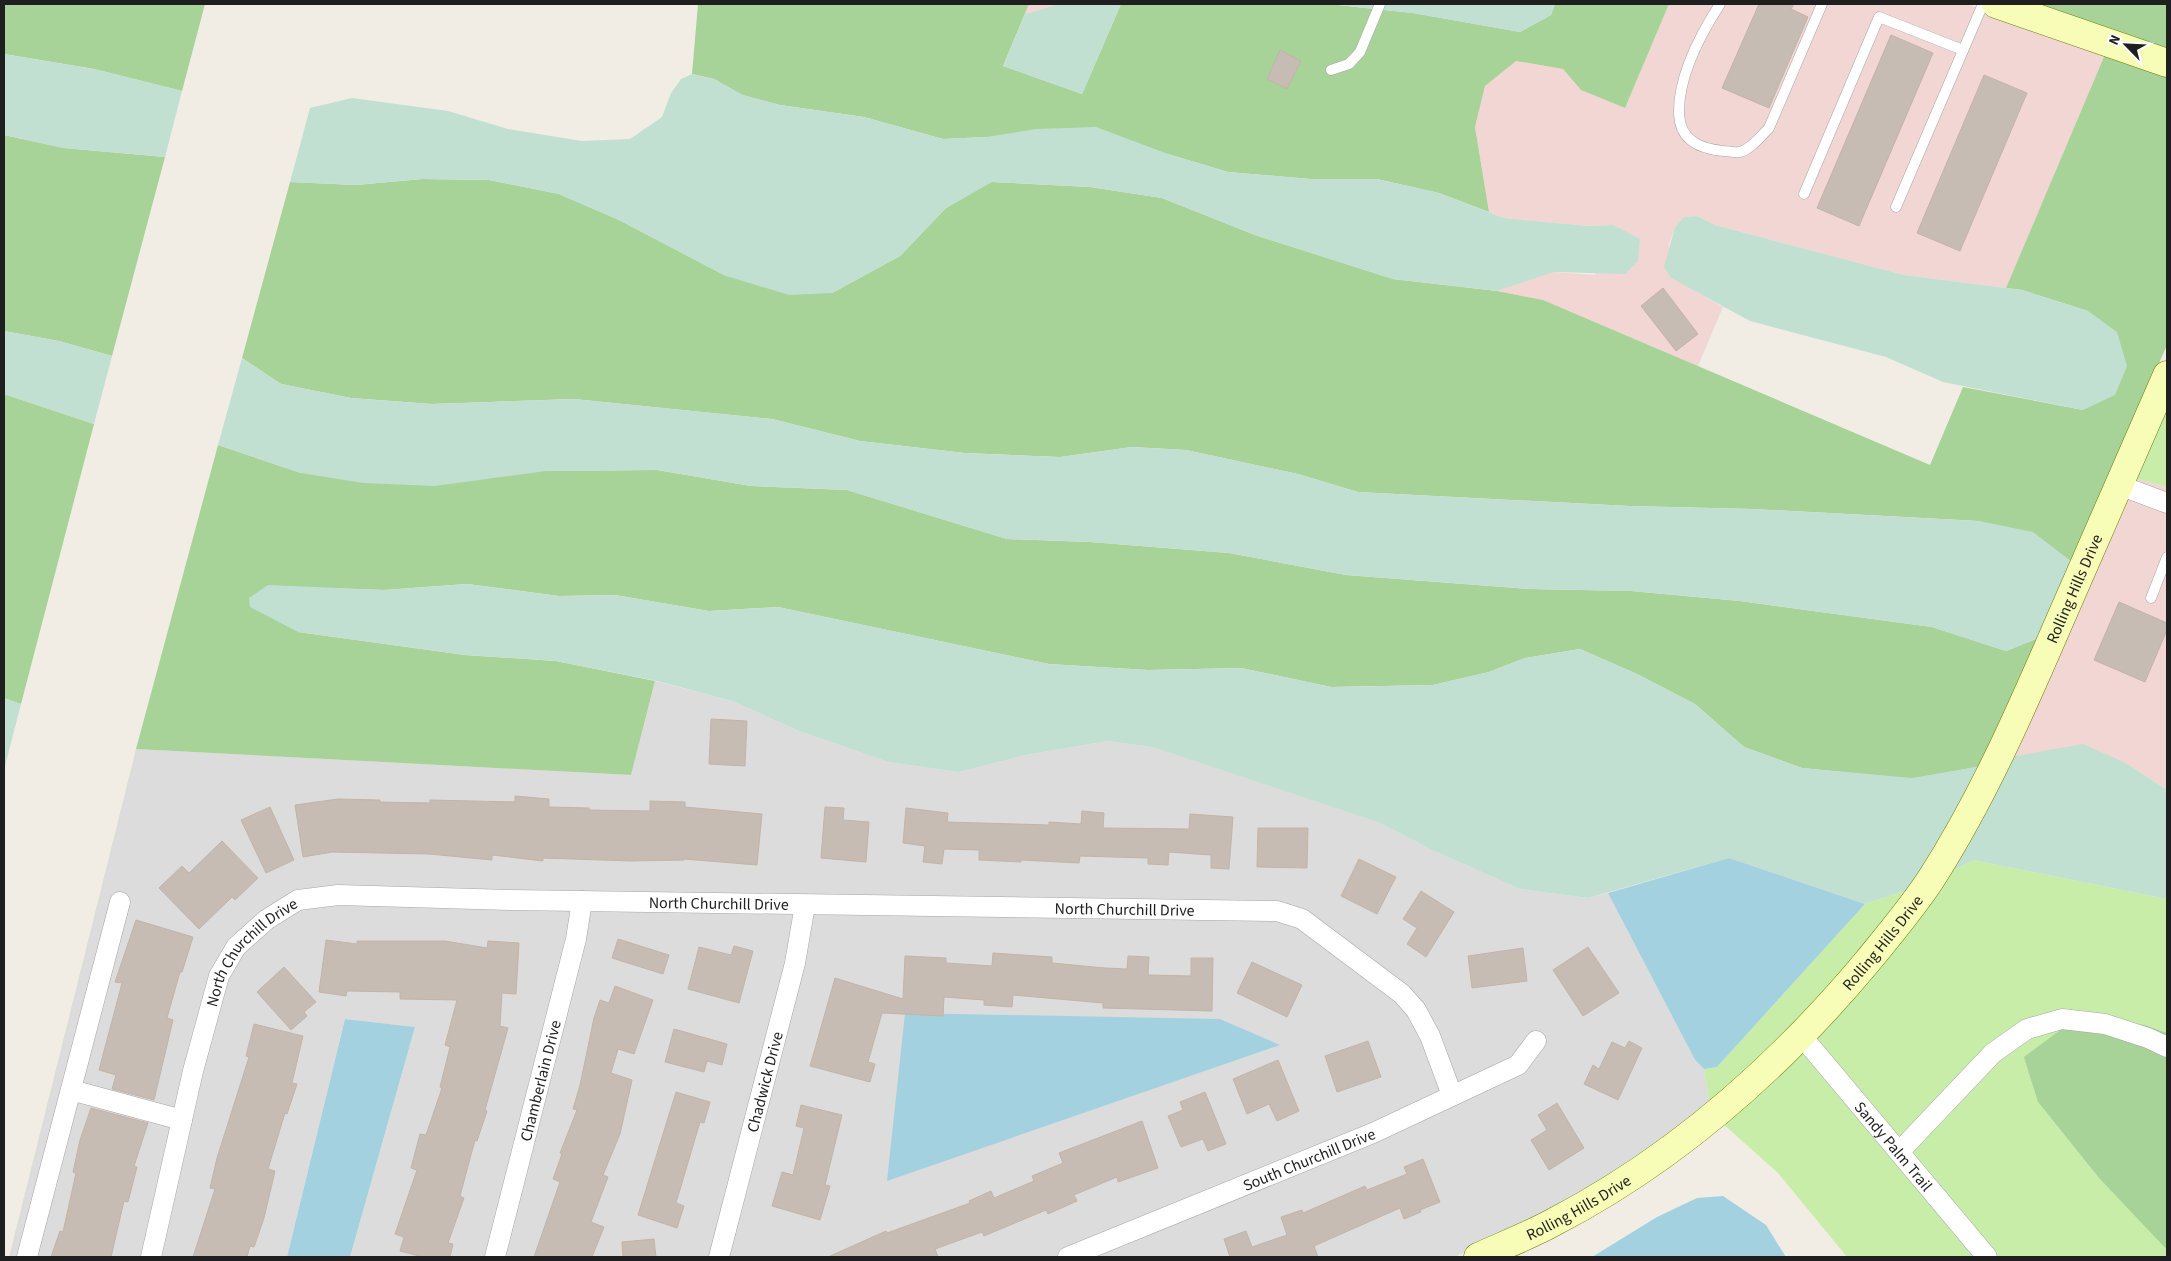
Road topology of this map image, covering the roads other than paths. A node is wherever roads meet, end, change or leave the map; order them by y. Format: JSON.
{"nodes":[{"id":1,"x":1380,"y":4,"type":"edge"},
{"id":2,"x":1720,"y":4,"type":"edge"},
{"id":3,"x":1822,"y":4,"type":"edge"},
{"id":4,"x":1983,"y":4,"type":"edge"},
{"id":5,"x":1996,"y":4,"type":"edge"},
{"id":6,"x":1963,"y":50,"type":"junction"},
{"id":7,"x":2167,"y":63,"type":"edge"},
{"id":8,"x":1331,"y":70,"type":"dead end"},
{"id":9,"x":1804,"y":194,"type":"dead end"},
{"id":10,"x":1896,"y":207,"type":"dead end"},
{"id":11,"x":2167,"y":375,"type":"edge"},
{"id":12,"x":2119,"y":485,"type":"junction"},
{"id":13,"x":2167,"y":503,"type":"edge"},
{"id":14,"x":2167,"y":557,"type":"edge"},
{"id":15,"x":2151,"y":598,"type":"dead end"},
{"id":16,"x":120,"y":902,"type":"dead end"},
{"id":17,"x":582,"y":902,"type":"junction"},
{"id":18,"x":805,"y":905,"type":"junction"},
{"id":19,"x":1800,"y":1034,"type":"junction"},
{"id":20,"x":1536,"y":1041,"type":"dead end"},
{"id":21,"x":2167,"y":1047,"type":"edge"},
{"id":22,"x":71,"y":1090,"type":"junction"},
{"id":23,"x":1452,"y":1095,"type":"junction"},
{"id":24,"x":182,"y":1120,"type":"junction"},
{"id":25,"x":1899,"y":1152,"type":"junction"},
{"id":26,"x":27,"y":1257,"type":"edge"},
{"id":27,"x":152,"y":1257,"type":"edge"},
{"id":28,"x":495,"y":1257,"type":"edge"},
{"id":29,"x":719,"y":1257,"type":"edge"},
{"id":30,"x":1068,"y":1257,"type":"edge"},
{"id":31,"x":1478,"y":1257,"type":"edge"},
{"id":32,"x":1987,"y":1257,"type":"edge"}],
"edges":[{"from":1,"to":8,"type":"lane"},
{"from":2,"to":3,"type":"lane"},
{"from":4,"to":6,"type":"lane"},
{"from":5,"to":7,"type":"street"},
{"from":6,"to":9,"type":"lane"},
{"from":6,"to":10,"type":"lane"},
{"from":11,"to":12,"type":"street","name":"Rolling Hills Drive"},
{"from":12,"to":13,"type":"street"},
{"from":12,"to":19,"type":"street","name":"Rolling Hills Drive"},
{"from":14,"to":15,"type":"lane"},
{"from":16,"to":22,"type":"street"},
{"from":17,"to":18,"type":"street","name":"North Churchill Drive"},
{"from":17,"to":24,"type":"street","name":"North Churchill Drive"},
{"from":17,"to":28,"type":"street","name":"Chamberlain Drive"},
{"from":18,"to":23,"type":"street","name":"North Churchill Drive"},
{"from":18,"to":29,"type":"street","name":"Chadwick Drive"},
{"from":19,"to":25,"type":"street","name":"Sandy Palm Trail"},
{"from":19,"to":31,"type":"street","name":"Rolling Hills Drive"},
{"from":20,"to":23,"type":"street","name":"South Churchill Drive"},
{"from":21,"to":25,"type":"street"},
{"from":22,"to":24,"type":"street"},
{"from":22,"to":26,"type":"street"},
{"from":23,"to":30,"type":"street","name":"South Churchill Drive"},
{"from":24,"to":27,"type":"street","name":"North Churchill Drive"},
{"from":25,"to":32,"type":"street","name":"Sandy Palm Trail"}]}
